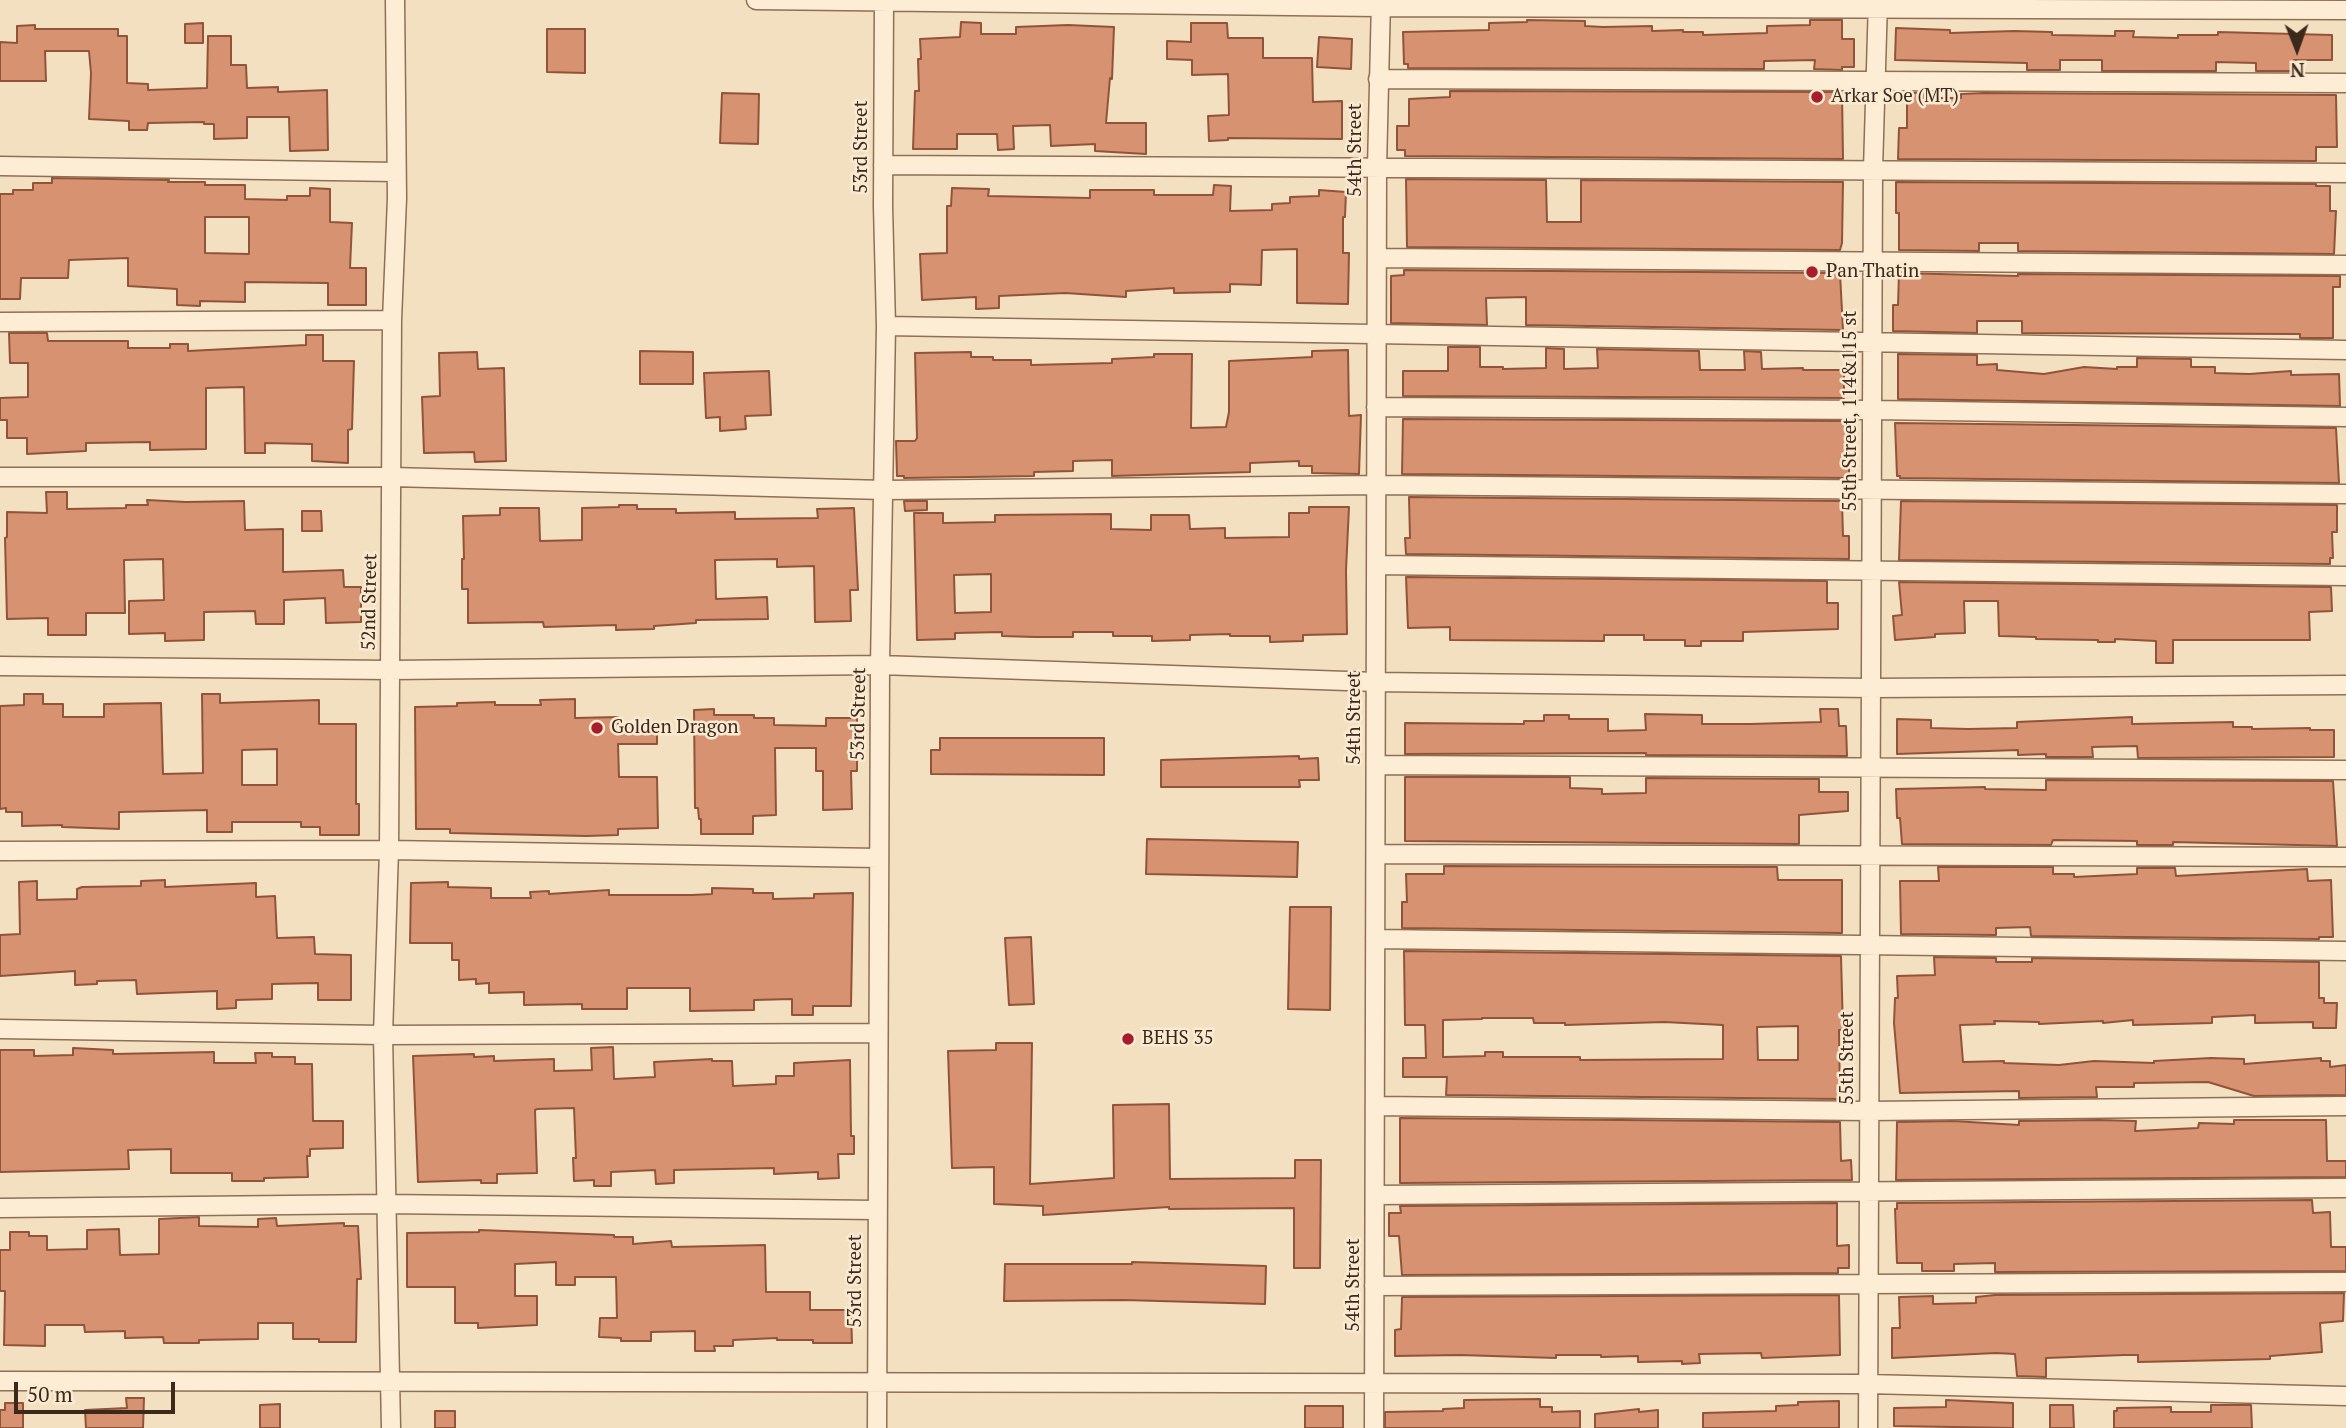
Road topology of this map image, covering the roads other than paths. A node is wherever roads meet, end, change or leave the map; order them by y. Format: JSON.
{"nodes":[{"id":1,"x":395,"y":0,"type":"edge"},
{"id":2,"x":757,"y":0,"type":"edge"},
{"id":3,"x":884,"y":1,"type":"edge"},
{"id":4,"x":1380,"y":4,"type":"edge"},
{"id":5,"x":1878,"y":4,"type":"edge"},
{"id":6,"x":2346,"y":10,"type":"edge"},
{"id":7,"x":1378,"y":79,"type":"junction"},
{"id":8,"x":1875,"y":82,"type":"junction"},
{"id":9,"x":2346,"y":83,"type":"edge"},
{"id":10,"x":883,"y":165,"type":"junction"},
{"id":11,"x":0,"y":166,"type":"edge"},
{"id":12,"x":1377,"y":168,"type":"junction"},
{"id":13,"x":1873,"y":170,"type":"junction"},
{"id":14,"x":396,"y":172,"type":"junction"},
{"id":15,"x":2346,"y":173,"type":"edge"},
{"id":16,"x":1377,"y":258,"type":"junction"},
{"id":17,"x":1873,"y":260,"type":"junction"},
{"id":18,"x":2346,"y":265,"type":"edge"},
{"id":19,"x":391,"y":320,"type":"junction"},
{"id":20,"x":0,"y":322,"type":"edge"},
{"id":21,"x":886,"y":326,"type":"junction"},
{"id":22,"x":1377,"y":335,"type":"junction"},
{"id":23,"x":1873,"y":342,"type":"junction"},
{"id":24,"x":2346,"y":350,"type":"edge"},
{"id":25,"x":1377,"y":407,"type":"junction"},
{"id":26,"x":1872,"y":410,"type":"junction"},
{"id":27,"x":2346,"y":417,"type":"edge"},
{"id":28,"x":0,"y":477,"type":"edge"},
{"id":29,"x":392,"y":477,"type":"junction"},
{"id":30,"x":1377,"y":485,"type":"junction"},
{"id":31,"x":1872,"y":488,"type":"junction"},
{"id":32,"x":884,"y":490,"type":"junction"},
{"id":33,"x":2346,"y":494,"type":"edge"},
{"id":34,"x":1376,"y":565,"type":"junction"},
{"id":35,"x":1872,"y":570,"type":"junction"},
{"id":36,"x":2346,"y":576,"type":"edge"},
{"id":37,"x":880,"y":665,"type":"junction"},
{"id":38,"x":0,"y":666,"type":"edge"},
{"id":39,"x":390,"y":670,"type":"junction"},
{"id":40,"x":1376,"y":682,"type":"junction"},
{"id":41,"x":2346,"y":685,"type":"edge"},
{"id":42,"x":1871,"y":688,"type":"junction"},
{"id":43,"x":1376,"y":765,"type":"junction"},
{"id":44,"x":1871,"y":767,"type":"junction"},
{"id":45,"x":2346,"y":770,"type":"edge"},
{"id":46,"x":389,"y":850,"type":"junction"},
{"id":47,"x":0,"y":851,"type":"edge"},
{"id":48,"x":1376,"y":854,"type":"junction"},
{"id":49,"x":1870,"y":857,"type":"junction"},
{"id":50,"x":2346,"y":857,"type":"edge"},
{"id":51,"x":878,"y":858,"type":"junction"},
{"id":52,"x":1376,"y":939,"type":"junction"},
{"id":53,"x":1870,"y":945,"type":"junction"},
{"id":54,"x":2346,"y":951,"type":"edge"},
{"id":55,"x":0,"y":1029,"type":"edge"},
{"id":56,"x":877,"y":1033,"type":"junction"},
{"id":57,"x":383,"y":1035,"type":"junction"},
{"id":58,"x":2346,"y":1105,"type":"edge"},
{"id":59,"x":1375,"y":1107,"type":"junction"},
{"id":60,"x":1869,"y":1111,"type":"junction"},
{"id":61,"x":2346,"y":1188,"type":"edge"},
{"id":62,"x":1869,"y":1192,"type":"junction"},
{"id":63,"x":1375,"y":1195,"type":"junction"},
{"id":64,"x":385,"y":1204,"type":"junction"},
{"id":65,"x":0,"y":1208,"type":"edge"},
{"id":66,"x":876,"y":1210,"type":"junction"},
{"id":67,"x":2346,"y":1283,"type":"edge"},
{"id":68,"x":1868,"y":1284,"type":"junction"},
{"id":69,"x":1374,"y":1286,"type":"junction"},
{"id":70,"x":0,"y":1381,"type":"edge"},
{"id":71,"x":390,"y":1382,"type":"junction"},
{"id":72,"x":877,"y":1382,"type":"junction"},
{"id":73,"x":1374,"y":1384,"type":"junction"},
{"id":74,"x":1868,"y":1384,"type":"junction"},
{"id":75,"x":2346,"y":1396,"type":"edge"},
{"id":76,"x":391,"y":1428,"type":"edge"},
{"id":77,"x":877,"y":1428,"type":"edge"},
{"id":78,"x":1374,"y":1428,"type":"edge"},
{"id":79,"x":1868,"y":1428,"type":"edge"}],
"edges":[{"from":1,"to":14,"type":"street","name":"52nd Street"},
{"from":2,"to":3,"type":"street"},
{"from":3,"to":4,"type":"street"},
{"from":3,"to":10,"type":"street","name":"53rd Street"},
{"from":4,"to":5,"type":"street"},
{"from":4,"to":7,"type":"street","name":"54th Street"},
{"from":5,"to":6,"type":"street"},
{"from":5,"to":8,"type":"street","name":"55th Street, 114&115 st"},
{"from":7,"to":8,"type":"street"},
{"from":7,"to":12,"type":"street","name":"54th Street"},
{"from":8,"to":9,"type":"street"},
{"from":8,"to":13,"type":"street","name":"55th Street, 114&115 st"},
{"from":10,"to":12,"type":"street"},
{"from":10,"to":21,"type":"street","name":"53rd Street"},
{"from":11,"to":14,"type":"street"},
{"from":12,"to":13,"type":"street"},
{"from":12,"to":16,"type":"street","name":"54th Street"},
{"from":13,"to":15,"type":"street"},
{"from":13,"to":17,"type":"street","name":"55th Street, 114&115 st"},
{"from":14,"to":19,"type":"street","name":"52nd Street"},
{"from":16,"to":17,"type":"street"},
{"from":16,"to":22,"type":"street","name":"54th Street"},
{"from":17,"to":18,"type":"street"},
{"from":17,"to":23,"type":"street","name":"55th Street, 114&115 st"},
{"from":19,"to":20,"type":"street"},
{"from":19,"to":29,"type":"street","name":"52nd Street"},
{"from":21,"to":22,"type":"street"},
{"from":21,"to":32,"type":"street","name":"53rd Street"},
{"from":22,"to":23,"type":"street"},
{"from":22,"to":25,"type":"street","name":"54th Street"},
{"from":23,"to":24,"type":"street"},
{"from":23,"to":26,"type":"street","name":"55th Street, 114&115 st"},
{"from":25,"to":26,"type":"street"},
{"from":25,"to":30,"type":"street","name":"54th Street"},
{"from":26,"to":27,"type":"street"},
{"from":26,"to":31,"type":"street","name":"55th Street, 114&115 st"},
{"from":28,"to":29,"type":"street"},
{"from":29,"to":32,"type":"street"},
{"from":29,"to":39,"type":"street","name":"52nd Street"},
{"from":30,"to":31,"type":"street"},
{"from":30,"to":32,"type":"street"},
{"from":30,"to":34,"type":"street","name":"54th Street"},
{"from":31,"to":33,"type":"street"},
{"from":31,"to":35,"type":"street","name":"55th Street, 114&115 st"},
{"from":32,"to":37,"type":"street","name":"53rd Street"},
{"from":34,"to":35,"type":"street"},
{"from":34,"to":40,"type":"street","name":"54th Street"},
{"from":35,"to":36,"type":"street"},
{"from":35,"to":42,"type":"street","name":"55th Street, 114&115 st"},
{"from":37,"to":39,"type":"street"},
{"from":37,"to":40,"type":"street"},
{"from":37,"to":51,"type":"street","name":"53rd Street"},
{"from":38,"to":39,"type":"street"},
{"from":39,"to":46,"type":"street","name":"52nd Street"},
{"from":40,"to":42,"type":"street"},
{"from":40,"to":43,"type":"street","name":"54th Street"},
{"from":41,"to":42,"type":"street"},
{"from":42,"to":44,"type":"street","name":"55th Street"},
{"from":43,"to":44,"type":"street"},
{"from":43,"to":48,"type":"street","name":"54th Street"},
{"from":44,"to":45,"type":"street"},
{"from":44,"to":49,"type":"street","name":"55th Street"},
{"from":46,"to":47,"type":"street"},
{"from":46,"to":51,"type":"street"},
{"from":46,"to":57,"type":"street","name":"52nd Street"},
{"from":48,"to":49,"type":"street"},
{"from":48,"to":52,"type":"street","name":"54th Street"},
{"from":49,"to":50,"type":"street"},
{"from":49,"to":53,"type":"street","name":"55th Street"},
{"from":51,"to":56,"type":"street","name":"53rd Street"},
{"from":52,"to":53,"type":"street"},
{"from":52,"to":59,"type":"street","name":"54th Street"},
{"from":53,"to":54,"type":"street"},
{"from":53,"to":60,"type":"street","name":"55th Street"},
{"from":55,"to":57,"type":"street"},
{"from":56,"to":57,"type":"street"},
{"from":56,"to":66,"type":"street","name":"53rd Street"},
{"from":57,"to":64,"type":"street","name":"52nd Street"},
{"from":58,"to":60,"type":"street"},
{"from":59,"to":60,"type":"street"},
{"from":59,"to":63,"type":"street","name":"54th Street"},
{"from":60,"to":62,"type":"street","name":"55th Street"},
{"from":61,"to":62,"type":"street"},
{"from":62,"to":63,"type":"street"},
{"from":62,"to":68,"type":"street","name":"55th Street"},
{"from":63,"to":69,"type":"street","name":"54th Street"},
{"from":64,"to":65,"type":"street"},
{"from":64,"to":66,"type":"street"},
{"from":64,"to":71,"type":"street","name":"52nd Street"},
{"from":66,"to":72,"type":"street","name":"53rd Street"},
{"from":67,"to":68,"type":"street"},
{"from":68,"to":69,"type":"street"},
{"from":68,"to":74,"type":"street","name":"55th Street"},
{"from":69,"to":73,"type":"street","name":"54th Street"},
{"from":70,"to":71,"type":"street"},
{"from":71,"to":72,"type":"street"},
{"from":71,"to":76,"type":"street","name":"52nd Street"},
{"from":72,"to":73,"type":"street"},
{"from":72,"to":77,"type":"street","name":"53rd Street"},
{"from":73,"to":74,"type":"street"},
{"from":73,"to":78,"type":"street","name":"54th Street"},
{"from":74,"to":75,"type":"street"},
{"from":74,"to":79,"type":"street","name":"55th Street"}]}
